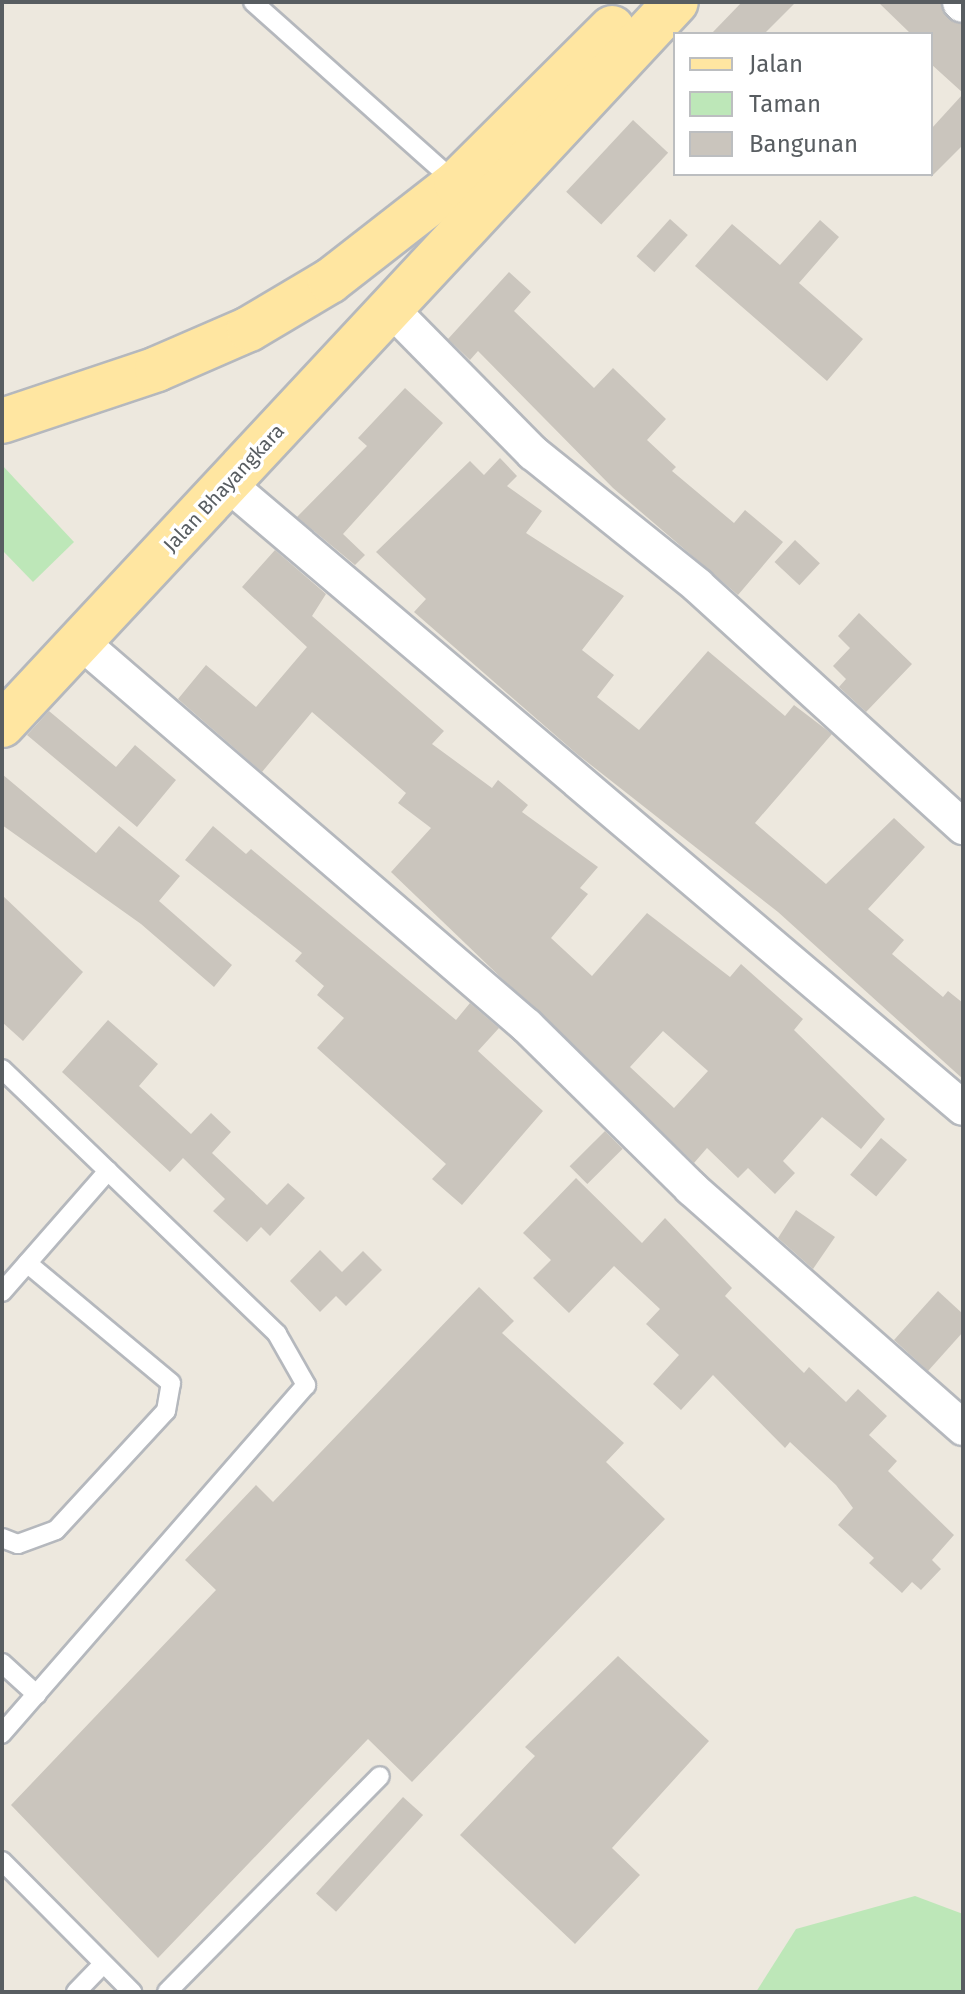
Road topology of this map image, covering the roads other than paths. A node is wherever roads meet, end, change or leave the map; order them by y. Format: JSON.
{"nodes":[{"id":1,"x":253,"y":2,"type":"edge"},
{"id":2,"x":637,"y":2,"type":"edge"},
{"id":3,"x":676,"y":2,"type":"edge"},
{"id":4,"x":456,"y":183,"type":"junction"},
{"id":5,"x":392,"y":310,"type":"junction"},
{"id":6,"x":2,"y":421,"type":"edge"},
{"id":7,"x":228,"y":484,"type":"junction"},
{"id":8,"x":81,"y":642,"type":"junction"},
{"id":9,"x":2,"y":725,"type":"edge"},
{"id":10,"x":963,"y":827,"type":"edge"},
{"id":11,"x":2,"y":1069,"type":"edge"},
{"id":12,"x":963,"y":1108,"type":"edge"},
{"id":13,"x":108,"y":1171,"type":"junction"},
{"id":14,"x":27,"y":1263,"type":"junction"},
{"id":15,"x":2,"y":1292,"type":"edge"},
{"id":16,"x":963,"y":1428,"type":"edge"},
{"id":17,"x":2,"y":1538,"type":"edge"},
{"id":18,"x":2,"y":1663,"type":"edge"},
{"id":19,"x":37,"y":1695,"type":"junction"},
{"id":20,"x":2,"y":1734,"type":"edge"},
{"id":21,"x":380,"y":1776,"type":"dead end"},
{"id":22,"x":2,"y":1861,"type":"edge"},
{"id":23,"x":103,"y":1964,"type":"junction"},
{"id":24,"x":76,"y":1992,"type":"edge"},
{"id":25,"x":132,"y":1992,"type":"edge"},
{"id":26,"x":167,"y":1992,"type":"edge"}],
"edges":[{"from":1,"to":4,"type":"lane"},
{"from":2,"to":4,"type":"main road"},
{"from":3,"to":5,"type":"main road","name":"Jalan Bhayangkara"},
{"from":4,"to":6,"type":"main road"},
{"from":5,"to":7,"type":"main road","name":"Jalan Bhayangkara"},
{"from":5,"to":10,"type":"street"},
{"from":7,"to":8,"type":"main road","name":"Jalan Bhayangkara"},
{"from":7,"to":12,"type":"street"},
{"from":8,"to":9,"type":"main road","name":"Jalan Bhayangkara"},
{"from":8,"to":16,"type":"street"},
{"from":11,"to":13,"type":"lane"},
{"from":13,"to":14,"type":"lane"},
{"from":13,"to":19,"type":"lane"},
{"from":14,"to":15,"type":"lane"},
{"from":14,"to":17,"type":"lane"},
{"from":18,"to":19,"type":"lane"},
{"from":19,"to":20,"type":"lane"},
{"from":21,"to":26,"type":"lane"},
{"from":22,"to":23,"type":"lane"},
{"from":23,"to":24,"type":"lane"},
{"from":23,"to":25,"type":"lane"}]}
